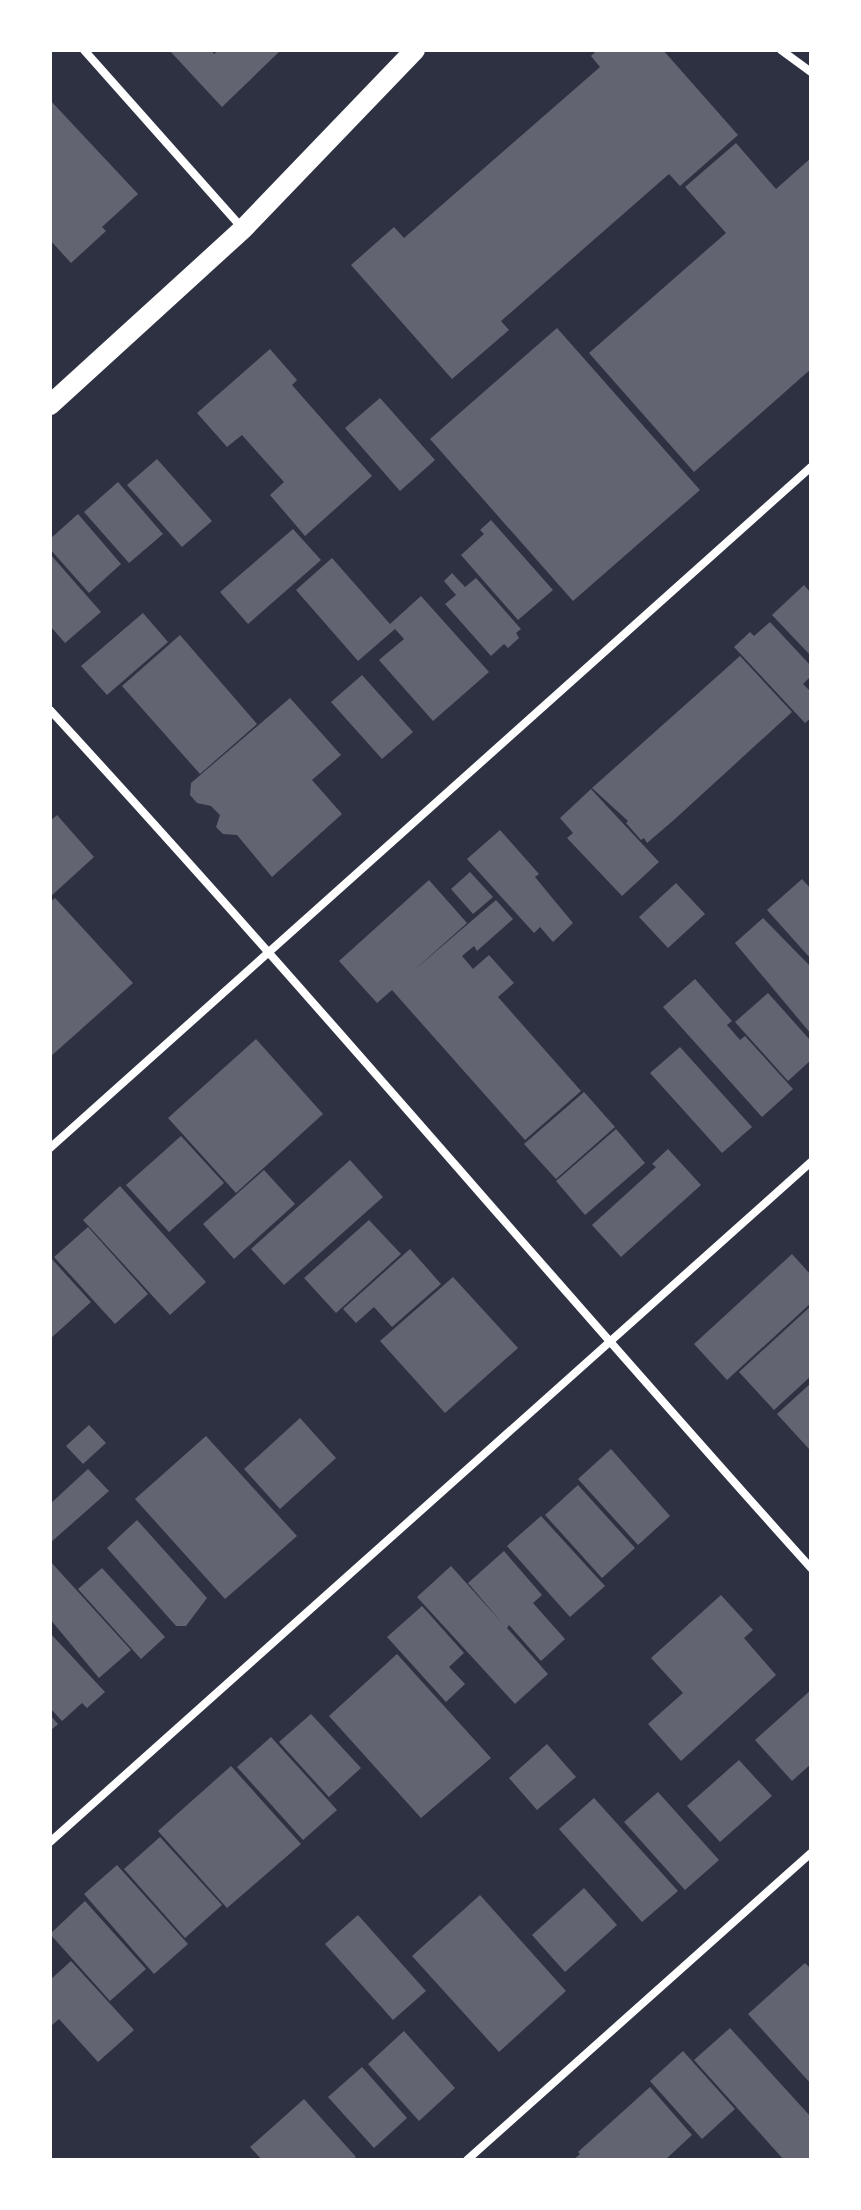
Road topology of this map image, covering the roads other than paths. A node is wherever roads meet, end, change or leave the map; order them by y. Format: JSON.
{"nodes":[{"id":1,"x":84,"y":50,"type":"edge"},
{"id":2,"x":415,"y":50,"type":"edge"},
{"id":3,"x":781,"y":50,"type":"edge"},
{"id":4,"x":811,"y":72,"type":"edge"},
{"id":5,"x":243,"y":229,"type":"junction"},
{"id":6,"x":50,"y":405,"type":"edge"},
{"id":7,"x":811,"y":467,"type":"edge"},
{"id":8,"x":50,"y":710,"type":"edge"},
{"id":9,"x":268,"y":954,"type":"junction"},
{"id":10,"x":50,"y":1148,"type":"edge"},
{"id":11,"x":811,"y":1162,"type":"edge"},
{"id":12,"x":608,"y":1342,"type":"junction"},
{"id":13,"x":811,"y":1568,"type":"edge"},
{"id":14,"x":50,"y":1842,"type":"edge"},
{"id":15,"x":811,"y":1853,"type":"edge"},
{"id":16,"x":467,"y":2160,"type":"edge"}],
"edges":[{"from":1,"to":5,"type":"street"},
{"from":2,"to":5,"type":"main road"},
{"from":3,"to":4,"type":"street"},
{"from":5,"to":6,"type":"main road"},
{"from":7,"to":9,"type":"street"},
{"from":8,"to":9,"type":"street"},
{"from":9,"to":10,"type":"street"},
{"from":9,"to":12,"type":"street"},
{"from":11,"to":12,"type":"street"},
{"from":12,"to":13,"type":"street"},
{"from":12,"to":14,"type":"street"},
{"from":15,"to":16,"type":"street"}]}
